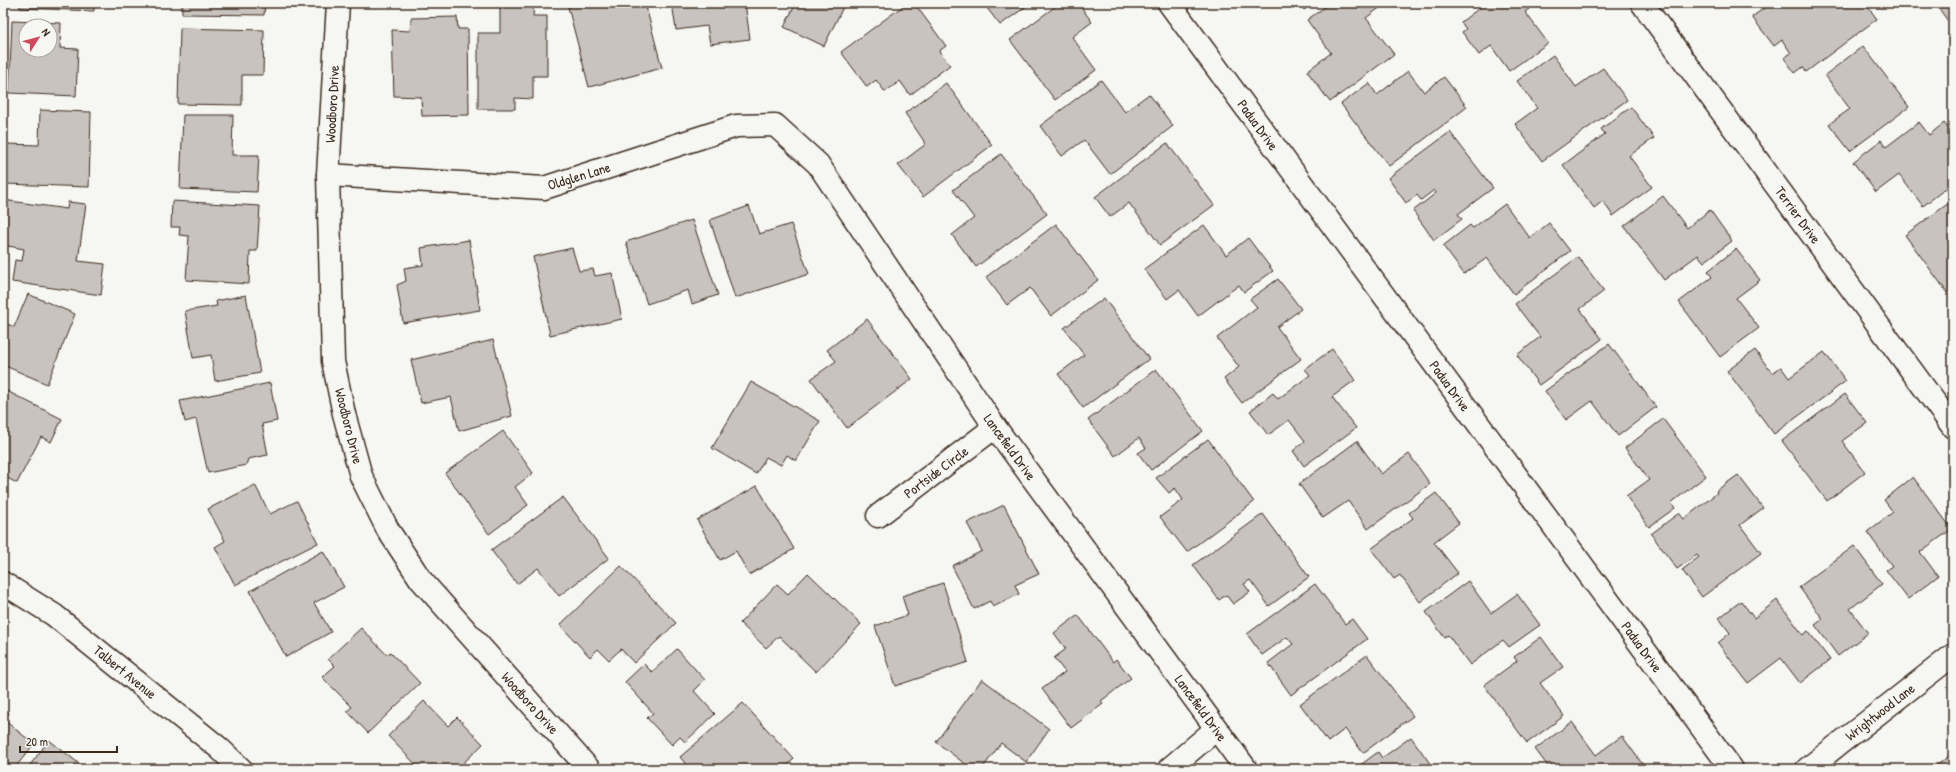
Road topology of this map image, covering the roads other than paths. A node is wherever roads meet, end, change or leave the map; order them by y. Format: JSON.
{"nodes":[{"id":1,"x":338,"y":3,"type":"edge"},
{"id":2,"x":1169,"y":3,"type":"edge"},
{"id":3,"x":1642,"y":3,"type":"edge"},
{"id":4,"x":775,"y":125,"type":"joint"},
{"id":5,"x":328,"y":175,"type":"junction"},
{"id":6,"x":995,"y":427,"type":"junction"},
{"id":7,"x":1953,"y":428,"type":"edge"},
{"id":8,"x":878,"y":516,"type":"dead end"},
{"id":9,"x":3,"y":583,"type":"edge"},
{"id":10,"x":1953,"y":655,"type":"edge"},
{"id":11,"x":1216,"y":728,"type":"junction"},
{"id":12,"x":241,"y":769,"type":"edge"},
{"id":13,"x":589,"y":769,"type":"edge"},
{"id":14,"x":1169,"y":769,"type":"edge"},
{"id":15,"x":1246,"y":769,"type":"edge"},
{"id":16,"x":1732,"y":769,"type":"edge"},
{"id":17,"x":1807,"y":769,"type":"edge"}],
"edges":[{"from":1,"to":5,"type":"street","name":"Woodboro Drive"},
{"from":2,"to":16,"type":"street","name":"Padua Drive"},
{"from":3,"to":7,"type":"street","name":"Terrier Drive"},
{"from":4,"to":5,"type":"street","name":"Oldglen Lane"},
{"from":4,"to":6,"type":"street","name":"Lancefield Drive"},
{"from":5,"to":13,"type":"street","name":"Woodboro Drive"},
{"from":6,"to":8,"type":"street","name":"Portside Circle"},
{"from":6,"to":11,"type":"street","name":"Lancefield Drive"},
{"from":9,"to":12,"type":"street","name":"Talbert Avenue"},
{"from":10,"to":17,"type":"street","name":"Wrightwood Lane"},
{"from":11,"to":14,"type":"street"},
{"from":11,"to":15,"type":"street","name":"Lancefield Drive"}]}
